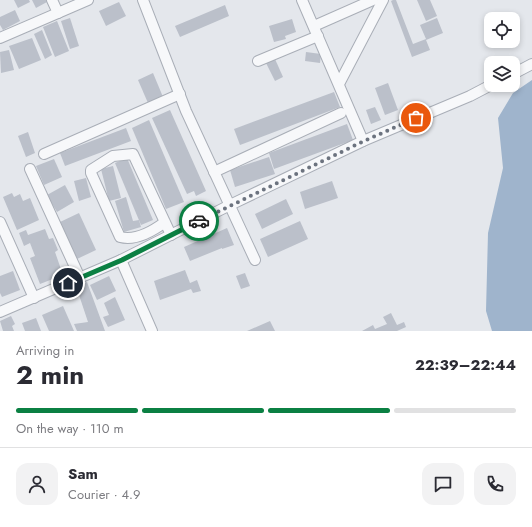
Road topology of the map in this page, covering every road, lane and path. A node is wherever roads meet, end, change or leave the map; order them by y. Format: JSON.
{"nodes":[{"id":1,"x":52,"y":0,"type":"edge"},
{"id":2,"x":88,"y":0,"type":"edge"},
{"id":3,"x":143,"y":0,"type":"edge"},
{"id":4,"x":302,"y":0,"type":"edge"},
{"id":5,"x":373,"y":0,"type":"edge"},
{"id":6,"x":383,"y":0,"type":"edge"},
{"id":7,"x":58,"y":13,"type":"junction"},
{"id":8,"x":314,"y":26,"type":"junction"},
{"id":9,"x":318,"y":36,"type":"junction"},
{"id":10,"x":0,"y":38,"type":"edge"},
{"id":11,"x":258,"y":61,"type":"dead end"},
{"id":12,"x":532,"y":64,"type":"edge"},
{"id":13,"x":520,"y":70,"type":"edge"},
{"id":14,"x":339,"y":84,"type":"junction"},
{"id":15,"x":484,"y":89,"type":"edge"},
{"id":16,"x":180,"y":94,"type":"junction"},
{"id":17,"x":341,"y":113,"type":"dead end"},
{"id":18,"x":364,"y":141,"type":"junction"},
{"id":19,"x":44,"y":154,"type":"dead end"},
{"id":20,"x":30,"y":169,"type":"dead end"},
{"id":21,"x":214,"y":172,"type":"junction"},
{"id":22,"x":230,"y":205,"type":"junction"},
{"id":23,"x":0,"y":222,"type":"edge"},
{"id":24,"x":165,"y":222,"type":"junction"},
{"id":25,"x":172,"y":235,"type":"junction"},
{"id":26,"x":122,"y":260,"type":"junction"},
{"id":27,"x":255,"y":260,"type":"dead end"},
{"id":28,"x":80,"y":278,"type":"junction"},
{"id":29,"x":34,"y":298,"type":"junction"},
{"id":30,"x":0,"y":312,"type":"edge"},
{"id":31,"x":152,"y":331,"type":"edge"}],
"edges":[{"from":1,"to":7,"type":"street"},
{"from":2,"to":7,"type":"street"},
{"from":3,"to":16,"type":"street"},
{"from":4,"to":8,"type":"street"},
{"from":5,"to":8,"type":"street"},
{"from":6,"to":14,"type":"street"},
{"from":7,"to":10,"type":"street"},
{"from":8,"to":9,"type":"street"},
{"from":9,"to":11,"type":"street"},
{"from":9,"to":14,"type":"street"},
{"from":12,"to":13,"type":"street"},
{"from":14,"to":18,"type":"street"},
{"from":15,"to":18,"type":"street"},
{"from":16,"to":19,"type":"street"},
{"from":16,"to":21,"type":"street"},
{"from":17,"to":21,"type":"street"},
{"from":18,"to":22,"type":"street"},
{"from":20,"to":28,"type":"street"},
{"from":21,"to":22,"type":"street"},
{"from":22,"to":25,"type":"street"},
{"from":22,"to":27,"type":"street"},
{"from":23,"to":29,"type":"street"},
{"from":24,"to":24,"type":"street"},
{"from":24,"to":25,"type":"street"},
{"from":25,"to":26,"type":"street"},
{"from":26,"to":28,"type":"street"},
{"from":26,"to":31,"type":"street"},
{"from":28,"to":29,"type":"street"},
{"from":29,"to":30,"type":"street"}]}
